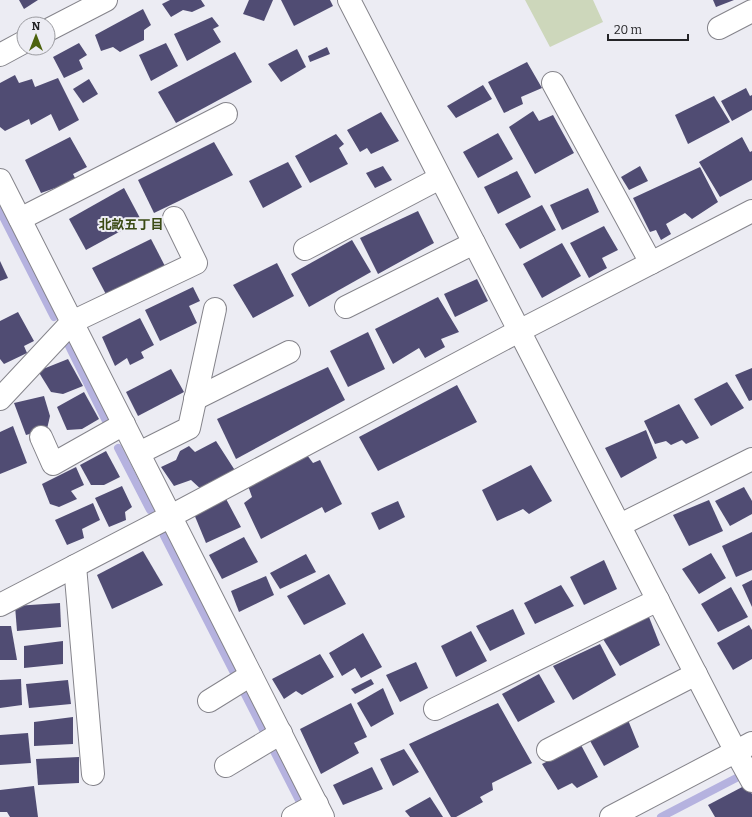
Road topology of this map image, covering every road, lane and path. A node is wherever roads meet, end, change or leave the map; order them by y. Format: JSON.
{"nodes":[{"id":1,"x":106,"y":0,"type":"edge"},
{"id":2,"x":349,"y":0,"type":"edge"},
{"id":3,"x":752,"y":11,"type":"edge"},
{"id":4,"x":56,"y":26,"type":"edge"},
{"id":5,"x":719,"y":28,"type":"dead end"},
{"id":6,"x":16,"y":46,"type":"edge"},
{"id":7,"x":0,"y":55,"type":"edge"},
{"id":8,"x":553,"y":83,"type":"dead end"},
{"id":9,"x":226,"y":114,"type":"dead end"},
{"id":10,"x":440,"y":178,"type":"junction"},
{"id":11,"x":0,"y":180,"type":"edge"},
{"id":12,"x":752,"y":211,"type":"edge"},
{"id":13,"x":174,"y":218,"type":"dead end"},
{"id":14,"x":20,"y":220,"type":"junction"},
{"id":15,"x":474,"y":243,"type":"junction"},
{"id":16,"x":305,"y":250,"type":"dead end"},
{"id":17,"x":651,"y":263,"type":"junction"},
{"id":18,"x":346,"y":307,"type":"dead end"},
{"id":19,"x":215,"y":309,"type":"dead end"},
{"id":20,"x":72,"y":322,"type":"junction"},
{"id":21,"x":519,"y":331,"type":"junction"},
{"id":22,"x":288,"y":352,"type":"dead end"},
{"id":23,"x":0,"y":399,"type":"edge"},
{"id":24,"x":195,"y":399,"type":"junction"},
{"id":25,"x":124,"y":424,"type":"junction"},
{"id":26,"x":41,"y":437,"type":"dead end"},
{"id":27,"x":138,"y":453,"type":"junction"},
{"id":28,"x":751,"y":463,"type":"edge"},
{"id":29,"x":171,"y":516,"type":"junction"},
{"id":30,"x":620,"y":525,"type":"junction"},
{"id":31,"x":75,"y":566,"type":"junction"},
{"id":32,"x":658,"y":600,"type":"junction"},
{"id":33,"x":0,"y":605,"type":"edge"},
{"id":34,"x":696,"y":674,"type":"junction"},
{"id":35,"x":251,"y":675,"type":"junction"},
{"id":36,"x":209,"y":701,"type":"dead end"},
{"id":37,"x":435,"y":709,"type":"dead end"},
{"id":38,"x":280,"y":733,"type":"junction"},
{"id":39,"x":744,"y":747,"type":"edge"},
{"id":40,"x":548,"y":750,"type":"dead end"},
{"id":41,"x":226,"y":766,"type":"dead end"},
{"id":42,"x":93,"y":774,"type":"dead end"},
{"id":43,"x":752,"y":781,"type":"edge"},
{"id":44,"x":320,"y":811,"type":"edge"},
{"id":45,"x":615,"y":816,"type":"edge"},
{"id":46,"x":293,"y":817,"type":"edge"}],
"edges":[{"from":1,"to":4,"type":"street"},
{"from":2,"to":10,"type":"street"},
{"from":3,"to":5,"type":"street"},
{"from":6,"to":7,"type":"street"},
{"from":8,"to":17,"type":"street"},
{"from":9,"to":14,"type":"street"},
{"from":10,"to":15,"type":"street"},
{"from":10,"to":16,"type":"street"},
{"from":11,"to":14,"type":"street"},
{"from":12,"to":17,"type":"street"},
{"from":13,"to":20,"type":"street"},
{"from":14,"to":20,"type":"street"},
{"from":15,"to":18,"type":"street"},
{"from":15,"to":21,"type":"street"},
{"from":17,"to":21,"type":"street"},
{"from":19,"to":24,"type":"street"},
{"from":20,"to":23,"type":"street"},
{"from":20,"to":25,"type":"street"},
{"from":21,"to":29,"type":"street"},
{"from":21,"to":30,"type":"street"},
{"from":22,"to":24,"type":"street"},
{"from":24,"to":27,"type":"street"},
{"from":25,"to":26,"type":"street"},
{"from":25,"to":27,"type":"street"},
{"from":27,"to":29,"type":"street"},
{"from":28,"to":30,"type":"street"},
{"from":29,"to":31,"type":"street"},
{"from":29,"to":35,"type":"street"},
{"from":30,"to":32,"type":"street"},
{"from":31,"to":33,"type":"street"},
{"from":31,"to":42,"type":"street"},
{"from":32,"to":34,"type":"street"},
{"from":32,"to":37,"type":"street"},
{"from":34,"to":39,"type":"street"},
{"from":34,"to":40,"type":"street"},
{"from":35,"to":36,"type":"street"},
{"from":35,"to":38,"type":"street"},
{"from":38,"to":41,"type":"street"},
{"from":38,"to":44,"type":"street"},
{"from":39,"to":43,"type":"street"},
{"from":39,"to":45,"type":"street"},
{"from":44,"to":46,"type":"street"}]}
